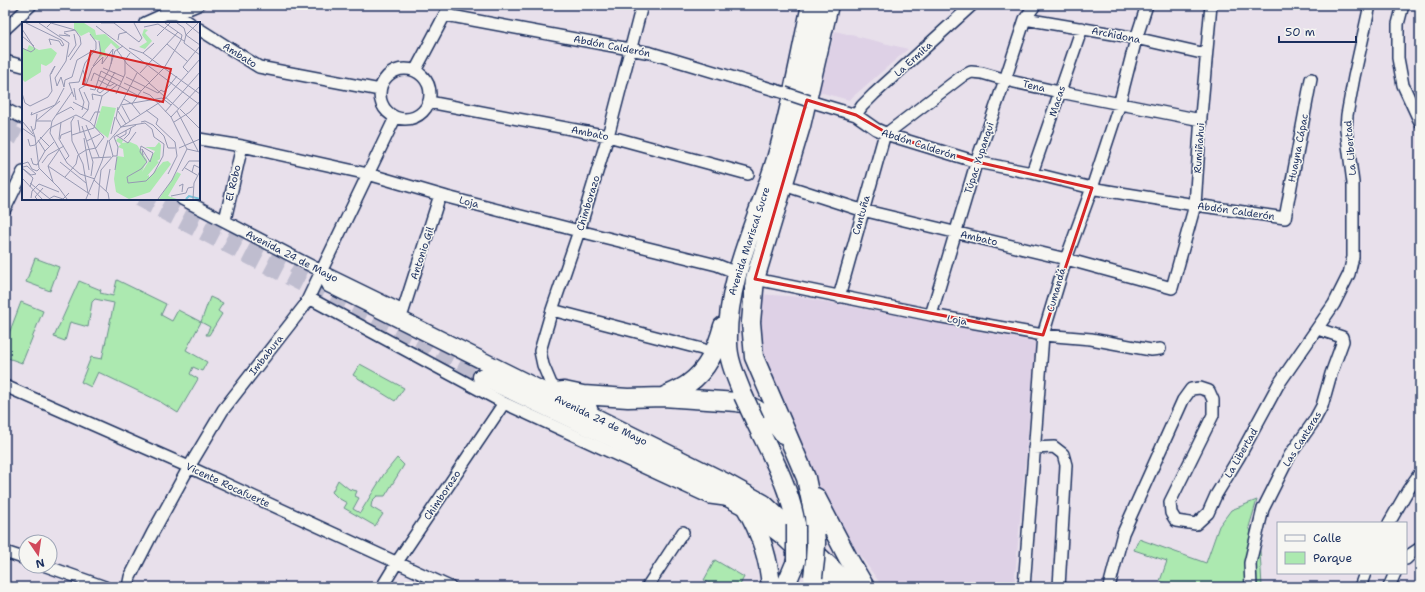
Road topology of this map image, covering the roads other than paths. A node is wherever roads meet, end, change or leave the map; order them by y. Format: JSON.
{"nodes":[{"id":1,"x":31,"y":5,"type":"edge"},
{"id":2,"x":163,"y":5,"type":"edge"},
{"id":3,"x":198,"y":5,"type":"edge"},
{"id":4,"x":642,"y":5,"type":"edge"},
{"id":5,"x":811,"y":5,"type":"edge"},
{"id":6,"x":829,"y":5,"type":"edge"},
{"id":7,"x":972,"y":5,"type":"edge"},
{"id":8,"x":1034,"y":5,"type":"edge"},
{"id":9,"x":1147,"y":5,"type":"edge"},
{"id":10,"x":1211,"y":5,"type":"edge"},
{"id":11,"x":1370,"y":5,"type":"edge"},
{"id":12,"x":1403,"y":5,"type":"edge"},
{"id":13,"x":448,"y":10,"type":"edge"},
{"id":14,"x":176,"y":14,"type":"junction"},
{"id":15,"x":1025,"y":19,"type":"junction"},
{"id":16,"x":147,"y":22,"type":"edge"},
{"id":17,"x":188,"y":22,"type":"edge"},
{"id":18,"x":1082,"y":28,"type":"junction"},
{"id":19,"x":5,"y":29,"type":"edge"},
{"id":20,"x":200,"y":30,"type":"edge"},
{"id":21,"x":1136,"y":39,"type":"junction"},
{"id":22,"x":630,"y":49,"type":"junction"},
{"id":23,"x":1206,"y":54,"type":"junction"},
{"id":24,"x":5,"y":61,"type":"edge"},
{"id":25,"x":22,"y":66,"type":"edge"},
{"id":26,"x":415,"y":71,"type":"junction"},
{"id":27,"x":1311,"y":79,"type":"dead end"},
{"id":28,"x":1005,"y":80,"type":"junction"},
{"id":29,"x":380,"y":90,"type":"junction"},
{"id":30,"x":1060,"y":92,"type":"junction"},
{"id":31,"x":429,"y":102,"type":"junction"},
{"id":32,"x":1119,"y":104,"type":"junction"},
{"id":33,"x":5,"y":109,"type":"edge"},
{"id":34,"x":856,"y":115,"type":"junction"},
{"id":35,"x":22,"y":118,"type":"edge"},
{"id":36,"x":395,"y":118,"type":"junction"},
{"id":37,"x":1201,"y":120,"type":"junction"},
{"id":38,"x":1420,"y":122,"type":"edge"},
{"id":39,"x":886,"y":134,"type":"junction"},
{"id":40,"x":608,"y":136,"type":"junction"},
{"id":41,"x":200,"y":139,"type":"edge"},
{"id":42,"x":242,"y":146,"type":"junction"},
{"id":43,"x":977,"y":162,"type":"junction"},
{"id":44,"x":1032,"y":173,"type":"junction"},
{"id":45,"x":22,"y":174,"type":"edge"},
{"id":46,"x":368,"y":174,"type":"junction"},
{"id":47,"x":748,"y":174,"type":"dead end"},
{"id":48,"x":787,"y":186,"type":"dead end"},
{"id":49,"x":1092,"y":188,"type":"junction"},
{"id":50,"x":440,"y":195,"type":"junction"},
{"id":51,"x":184,"y":200,"type":"edge"},
{"id":52,"x":1195,"y":205,"type":"junction"},
{"id":53,"x":5,"y":208,"type":"edge"},
{"id":54,"x":862,"y":210,"type":"junction"},
{"id":55,"x":1285,"y":218,"type":"joint"},
{"id":56,"x":225,"y":220,"type":"junction"},
{"id":57,"x":579,"y":231,"type":"junction"},
{"id":58,"x":955,"y":232,"type":"junction"},
{"id":59,"x":1066,"y":259,"type":"junction"},
{"id":60,"x":736,"y":275,"type":"junction"},
{"id":61,"x":325,"y":278,"type":"junction"},
{"id":62,"x":755,"y":279,"type":"junction"},
{"id":63,"x":1172,"y":288,"type":"joint"},
{"id":64,"x":839,"y":297,"type":"junction"},
{"id":65,"x":309,"y":298,"type":"junction"},
{"id":66,"x":730,"y":304,"type":"junction"},
{"id":67,"x":552,"y":310,"type":"junction"},
{"id":68,"x":403,"y":311,"type":"joint"},
{"id":69,"x":931,"y":315,"type":"junction"},
{"id":70,"x":1318,"y":329,"type":"junction"},
{"id":71,"x":1043,"y":335,"type":"junction"},
{"id":72,"x":1160,"y":349,"type":"dead end"},
{"id":73,"x":713,"y":354,"type":"junction"},
{"id":74,"x":481,"y":377,"type":"tunnel mouth"},
{"id":75,"x":5,"y":386,"type":"edge"},
{"id":76,"x":564,"y":391,"type":"junction"},
{"id":77,"x":546,"y":393,"type":"junction"},
{"id":78,"x":583,"y":395,"type":"junction"},
{"id":79,"x":663,"y":397,"type":"junction"},
{"id":80,"x":504,"y":403,"type":"junction"},
{"id":81,"x":590,"y":415,"type":"junction"},
{"id":82,"x":791,"y":444,"type":"junction"},
{"id":83,"x":1034,"y":448,"type":"junction"},
{"id":84,"x":189,"y":467,"type":"junction"},
{"id":85,"x":1420,"y":473,"type":"edge"},
{"id":86,"x":806,"y":478,"type":"junction"},
{"id":87,"x":740,"y":504,"type":"junction"},
{"id":88,"x":1390,"y":522,"type":"edge"},
{"id":89,"x":683,"y":532,"type":"dead end"},
{"id":90,"x":1420,"y":548,"type":"edge"},
{"id":91,"x":5,"y":552,"type":"edge"},
{"id":92,"x":18,"y":556,"type":"edge"},
{"id":93,"x":1407,"y":558,"type":"edge"},
{"id":94,"x":397,"y":562,"type":"junction"},
{"id":95,"x":58,"y":570,"type":"edge"},
{"id":96,"x":1365,"y":574,"type":"edge"},
{"id":97,"x":1395,"y":574,"type":"edge"},
{"id":98,"x":810,"y":582,"type":"edge"},
{"id":99,"x":105,"y":587,"type":"edge"},
{"id":100,"x":128,"y":587,"type":"edge"},
{"id":101,"x":382,"y":587,"type":"edge"},
{"id":102,"x":450,"y":587,"type":"edge"},
{"id":103,"x":647,"y":587,"type":"edge"},
{"id":104,"x":771,"y":587,"type":"edge"},
{"id":105,"x":785,"y":587,"type":"edge"},
{"id":106,"x":835,"y":587,"type":"edge"},
{"id":107,"x":853,"y":587,"type":"edge"},
{"id":108,"x":865,"y":587,"type":"edge"},
{"id":109,"x":1024,"y":587,"type":"edge"},
{"id":110,"x":1059,"y":587,"type":"edge"},
{"id":111,"x":1109,"y":587,"type":"edge"},
{"id":112,"x":1250,"y":587,"type":"edge"},
{"id":113,"x":1360,"y":587,"type":"edge"},
{"id":114,"x":1389,"y":587,"type":"edge"}],
"edges":[{"from":1,"to":19,"type":"street"},
{"from":2,"to":14,"type":"street"},
{"from":3,"to":14,"type":"street"},
{"from":4,"to":22,"type":"street","name":"Chimborazo"},
{"from":5,"to":60,"type":"main road","name":"Avenida Mariscal Sucre"},
{"from":6,"to":62,"type":"main road","name":"Avenida Mariscal Sucre"},
{"from":7,"to":34,"type":"street","name":"La Ermita"},
{"from":8,"to":15,"type":"street","name":"Túpac Yupanqui"},
{"from":9,"to":21,"type":"street","name":"Cumandá"},
{"from":10,"to":23,"type":"street","name":"Rumiñahui"},
{"from":11,"to":70,"type":"street","name":"La Libertad"},
{"from":12,"to":38,"type":"street"},
{"from":13,"to":22,"type":"street","name":"Abdón Calderón"},
{"from":13,"to":26,"type":"street"},
{"from":14,"to":16,"type":"street"},
{"from":14,"to":17,"type":"street"},
{"from":15,"to":18,"type":"street","name":"Archidona"},
{"from":15,"to":28,"type":"street","name":"Túpac Yupanqui"},
{"from":18,"to":21,"type":"street","name":"Archidona"},
{"from":18,"to":30,"type":"street","name":"Macas"},
{"from":20,"to":29,"type":"street","name":"Ambato"},
{"from":21,"to":23,"type":"street","name":"Archidona"},
{"from":21,"to":32,"type":"street","name":"Cumandá"},
{"from":22,"to":34,"type":"street","name":"Abdón Calderón","bridge":true},
{"from":22,"to":40,"type":"street","name":"Chimborazo"},
{"from":23,"to":37,"type":"street","name":"Rumiñahui"},
{"from":24,"to":25,"type":"street"},
{"from":26,"to":29,"type":"street"},
{"from":26,"to":31,"type":"street"},
{"from":27,"to":55,"type":"street","name":"Huayna Cápac"},
{"from":28,"to":30,"type":"street","name":"Tena"},
{"from":28,"to":39,"type":"street","name":"Tena"},
{"from":28,"to":43,"type":"street","name":"Túpac Yupanqui"},
{"from":29,"to":36,"type":"street"},
{"from":30,"to":32,"type":"street","name":"Tena"},
{"from":30,"to":44,"type":"street","name":"Macas"},
{"from":31,"to":36,"type":"street"},
{"from":31,"to":40,"type":"street","name":"Ambato"},
{"from":32,"to":37,"type":"street","name":"Tena"},
{"from":32,"to":49,"type":"street","name":"Cumandá"},
{"from":33,"to":35,"type":"street"},
{"from":34,"to":39,"type":"street","name":"Abdón Calderón"},
{"from":36,"to":46,"type":"street","name":"Imbabura"},
{"from":37,"to":52,"type":"street","name":"Rumiñahui"},
{"from":39,"to":43,"type":"street","name":"Abdón Calderón"},
{"from":39,"to":54,"type":"street","name":"Cantuña"},
{"from":40,"to":47,"type":"street","name":"Ambato"},
{"from":40,"to":57,"type":"street","name":"Chimborazo"},
{"from":41,"to":42,"type":"street","name":"Loja"},
{"from":42,"to":46,"type":"street","name":"Loja"},
{"from":42,"to":56,"type":"street","name":"El Robo"},
{"from":43,"to":44,"type":"street","name":"Abdón Calderón"},
{"from":43,"to":58,"type":"street","name":"Túpac Yupanqui"},
{"from":44,"to":49,"type":"street","name":"Abdón Calderón"},
{"from":45,"to":53,"type":"street"},
{"from":46,"to":50,"type":"street","name":"Loja"},
{"from":46,"to":61,"type":"street","name":"Imbabura"},
{"from":48,"to":54,"type":"street","name":"Ambato"},
{"from":49,"to":52,"type":"street","name":"Abdón Calderón"},
{"from":49,"to":59,"type":"street","name":"Cumandá"},
{"from":50,"to":57,"type":"street","name":"Loja"},
{"from":50,"to":68,"type":"street","name":"Antonio Gil"},
{"from":51,"to":56,"type":"street","name":"Avenida 24 de Mayo"},
{"from":52,"to":55,"type":"street","name":"Abdón Calderón"},
{"from":52,"to":63,"type":"street","name":"Rumiñahui"},
{"from":54,"to":58,"type":"street","name":"Ambato"},
{"from":54,"to":64,"type":"street","name":"Cantuña"},
{"from":56,"to":61,"type":"street","name":"Avenida 24 de Mayo"},
{"from":57,"to":60,"type":"street","name":"Loja"},
{"from":57,"to":67,"type":"street","name":"Chimborazo"},
{"from":58,"to":59,"type":"street","name":"Ambato"},
{"from":58,"to":69,"type":"street","name":"Túpac Yupanqui"},
{"from":59,"to":63,"type":"street","name":"Ambato"},
{"from":59,"to":71,"type":"street","name":"Cumandá"},
{"from":60,"to":66,"type":"main road","name":"Avenida Mariscal Sucre"},
{"from":61,"to":65,"type":"street","name":"Imbabura"},
{"from":61,"to":68,"type":"street","name":"Avenida 24 de Mayo"},
{"from":61,"to":77,"type":"main road","name":"Avenida 24 de Mayo"},
{"from":62,"to":64,"type":"street","name":"Loja"},
{"from":62,"to":82,"type":"main road","name":"Avenida Mariscal Sucre"},
{"from":64,"to":69,"type":"street","name":"Loja"},
{"from":65,"to":80,"type":"street"},
{"from":65,"to":84,"type":"street","name":"Imbabura"},
{"from":66,"to":73,"type":"main road"},
{"from":66,"to":105,"type":"main road","name":"Avenida Mariscal Sucre","bridge":true},
{"from":67,"to":73,"type":"street"},
{"from":67,"to":76,"type":"street","name":"Chimborazo"},
{"from":69,"to":71,"type":"street","name":"Loja"},
{"from":70,"to":111,"type":"street","name":"La Libertad"},
{"from":70,"to":112,"type":"street","name":"Las Canteras"},
{"from":71,"to":72,"type":"street","name":"Loja"},
{"from":71,"to":83,"type":"street","name":"Cumandá"},
{"from":73,"to":79,"type":"main road"},
{"from":74,"to":87,"type":"main road","name":"Avenida 24 de Mayo"},
{"from":75,"to":84,"type":"street","name":"Vicente Rocafuerte"},
{"from":76,"to":77,"type":"main road"},
{"from":76,"to":78,"type":"main road"},
{"from":77,"to":81,"type":"main road","name":"Avenida 24 de Mayo"},
{"from":78,"to":79,"type":"main road"},
{"from":78,"to":81,"type":"main road"},
{"from":79,"to":82,"type":"main road"},
{"from":80,"to":87,"type":"street"},
{"from":80,"to":94,"type":"street","name":"Chimborazo"},
{"from":81,"to":107,"type":"main road","name":"Avenida 24 de Mayo"},
{"from":82,"to":86,"type":"main road","name":"Avenida Mariscal Sucre"},
{"from":83,"to":109,"type":"street","name":"Cumandá"},
{"from":83,"to":110,"type":"street"},
{"from":84,"to":94,"type":"street","name":"Vicente Rocafuerte"},
{"from":84,"to":100,"type":"street","name":"Imbabura"},
{"from":85,"to":88,"type":"street"},
{"from":86,"to":98,"type":"main road","name":"Avenida Mariscal Sucre","bridge":true},
{"from":86,"to":108,"type":"main road"},
{"from":87,"to":104,"type":"main road"},
{"from":87,"to":106,"type":"main road","name":"Avenida 24 de Mayo"},
{"from":89,"to":103,"type":"street"},
{"from":90,"to":93,"type":"street"},
{"from":91,"to":92,"type":"street"},
{"from":94,"to":101,"type":"street","name":"Chimborazo"},
{"from":94,"to":102,"type":"street","name":"Vicente Rocafuerte"},
{"from":95,"to":99,"type":"street"},
{"from":96,"to":113,"type":"street"},
{"from":97,"to":114,"type":"street"}]}
